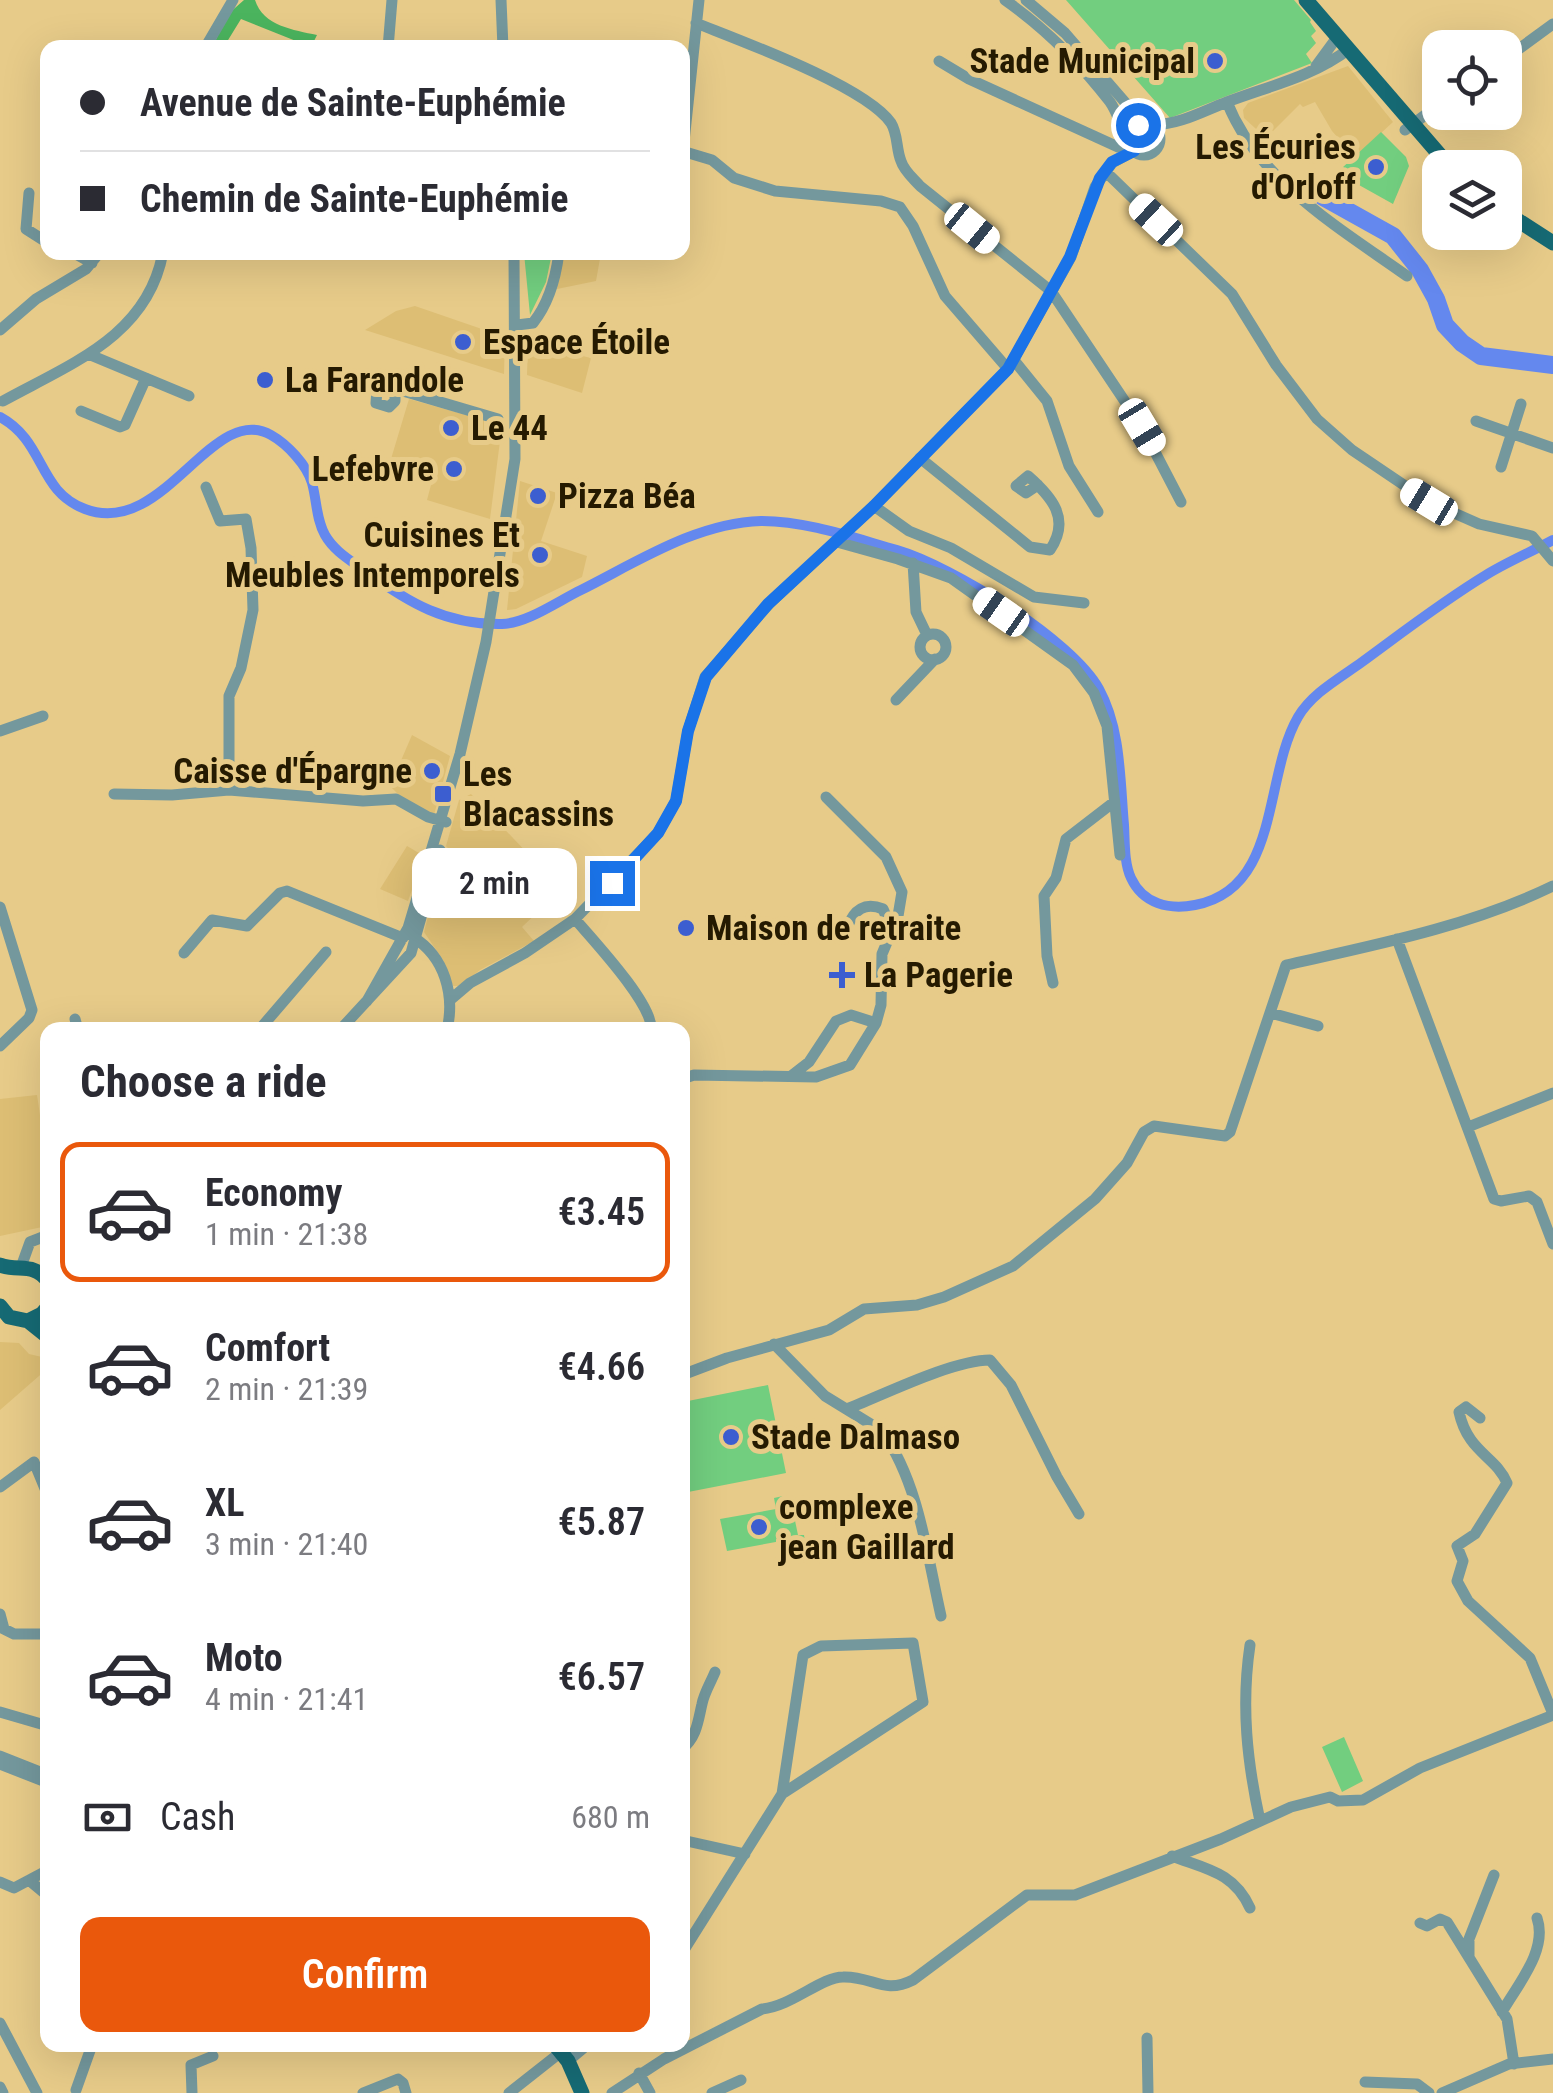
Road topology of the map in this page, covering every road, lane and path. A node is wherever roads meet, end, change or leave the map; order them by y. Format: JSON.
{"nodes":[{"id":1,"x":392,"y":0,"type":"edge"},
{"id":2,"x":501,"y":0,"type":"edge"},
{"id":3,"x":698,"y":0,"type":"edge"},
{"id":4,"x":1006,"y":0,"type":"edge"},
{"id":5,"x":1026,"y":0,"type":"edge"},
{"id":6,"x":1305,"y":0,"type":"edge"},
{"id":7,"x":226,"y":2,"type":"edge"},
{"id":8,"x":696,"y":23,"type":"junction"},
{"id":9,"x":1553,"y":24,"type":"edge"},
{"id":10,"x":209,"y":40,"type":"edge"},
{"id":11,"x":389,"y":40,"type":"edge"},
{"id":12,"x":503,"y":40,"type":"edge"},
{"id":13,"x":1341,"y":45,"type":"junction"},
{"id":14,"x":1522,"y":47,"type":"edge"},
{"id":15,"x":939,"y":61,"type":"dead end"},
{"id":16,"x":690,"y":82,"type":"edge"},
{"id":17,"x":1227,"y":102,"type":"junction"},
{"id":18,"x":1400,"y":111,"type":"junction"},
{"id":19,"x":1422,"y":111,"type":"edge"},
{"id":20,"x":1148,"y":124,"type":"junction"},
{"id":21,"x":1176,"y":124,"type":"junction"},
{"id":22,"x":1422,"y":126,"type":"edge"},
{"id":23,"x":1413,"y":133,"type":"junction"},
{"id":24,"x":1160,"y":141,"type":"junction"},
{"id":25,"x":1130,"y":144,"type":"junction"},
{"id":26,"x":1427,"y":150,"type":"edge"},
{"id":27,"x":1431,"y":150,"type":"edge"},
{"id":28,"x":690,"y":153,"type":"edge"},
{"id":29,"x":1106,"y":172,"type":"junction"},
{"id":30,"x":29,"y":193,"type":"dead end"},
{"id":31,"x":1522,"y":223,"type":"edge"},
{"id":32,"x":40,"y":238,"type":"edge"},
{"id":33,"x":1553,"y":243,"type":"edge"},
{"id":34,"x":93,"y":260,"type":"edge"},
{"id":35,"x":161,"y":260,"type":"edge"},
{"id":36,"x":514,"y":260,"type":"edge"},
{"id":37,"x":558,"y":260,"type":"edge"},
{"id":38,"x":1407,"y":276,"type":"dead end"},
{"id":39,"x":1051,"y":290,"type":"junction"},
{"id":40,"x":516,"y":324,"type":"junction"},
{"id":41,"x":0,"y":330,"type":"edge"},
{"id":42,"x":88,"y":354,"type":"junction"},
{"id":43,"x":1010,"y":364,"type":"junction"},
{"id":44,"x":146,"y":378,"type":"junction"},
{"id":45,"x":395,"y":394,"type":"dead end"},
{"id":46,"x":189,"y":396,"type":"dead end"},
{"id":47,"x":4,"y":401,"type":"dead end"},
{"id":48,"x":1522,"y":404,"type":"dead end"},
{"id":49,"x":81,"y":411,"type":"dead end"},
{"id":50,"x":1476,"y":421,"type":"dead end"},
{"id":51,"x":515,"y":422,"type":"junction"},
{"id":52,"x":1512,"y":434,"type":"junction"},
{"id":53,"x":1553,"y":448,"type":"edge"},
{"id":54,"x":920,"y":458,"type":"junction"},
{"id":55,"x":1501,"y":467,"type":"dead end"},
{"id":56,"x":1038,"y":484,"type":"dead end"},
{"id":57,"x":206,"y":487,"type":"dead end"},
{"id":58,"x":1181,"y":502,"type":"dead end"},
{"id":59,"x":874,"y":506,"type":"junction"},
{"id":60,"x":1098,"y":512,"type":"dead end"},
{"id":61,"x":841,"y":538,"type":"junction"},
{"id":62,"x":1549,"y":558,"type":"edge"},
{"id":63,"x":913,"y":564,"type":"junction"},
{"id":64,"x":1084,"y":603,"type":"dead end"},
{"id":65,"x":927,"y":636,"type":"junction"},
{"id":66,"x":934,"y":659,"type":"junction"},
{"id":67,"x":896,"y":700,"type":"dead end"},
{"id":68,"x":43,"y":716,"type":"dead end"},
{"id":69,"x":0,"y":732,"type":"edge"},
{"id":70,"x":229,"y":790,"type":"junction"},
{"id":71,"x":114,"y":794,"type":"dead end"},
{"id":72,"x":826,"y":797,"type":"dead end"},
{"id":73,"x":1114,"y":802,"type":"junction"},
{"id":74,"x":443,"y":821,"type":"junction"},
{"id":75,"x":1120,"y":855,"type":"dead end"},
{"id":76,"x":1553,"y":886,"type":"edge"},
{"id":77,"x":0,"y":907,"type":"edge"},
{"id":78,"x":575,"y":918,"type":"junction"},
{"id":79,"x":891,"y":928,"type":"junction"},
{"id":80,"x":832,"y":936,"type":"dead end"},
{"id":81,"x":1397,"y":939,"type":"junction"},
{"id":82,"x":407,"y":942,"type":"junction"},
{"id":83,"x":326,"y":952,"type":"dead end"},
{"id":84,"x":184,"y":953,"type":"dead end"},
{"id":85,"x":1053,"y":982,"type":"dead end"},
{"id":86,"x":450,"y":1000,"type":"junction"},
{"id":87,"x":1271,"y":1013,"type":"junction"},
{"id":88,"x":266,"y":1022,"type":"edge"},
{"id":89,"x":347,"y":1022,"type":"edge"},
{"id":90,"x":448,"y":1022,"type":"edge"},
{"id":91,"x":652,"y":1022,"type":"edge"},
{"id":92,"x":876,"y":1024,"type":"junction"},
{"id":93,"x":1318,"y":1026,"type":"dead end"},
{"id":94,"x":0,"y":1046,"type":"edge"},
{"id":95,"x":791,"y":1076,"type":"junction"},
{"id":96,"x":690,"y":1077,"type":"edge"},
{"id":97,"x":1553,"y":1093,"type":"edge"},
{"id":98,"x":1468,"y":1127,"type":"junction"},
{"id":99,"x":40,"y":1238,"type":"edge"},
{"id":100,"x":1553,"y":1244,"type":"edge"},
{"id":101,"x":8,"y":1271,"type":"edge"},
{"id":102,"x":40,"y":1275,"type":"edge"},
{"id":103,"x":40,"y":1313,"type":"edge"},
{"id":104,"x":3,"y":1314,"type":"edge"},
{"id":105,"x":28,"y":1321,"type":"junction"},
{"id":106,"x":40,"y":1331,"type":"edge"},
{"id":107,"x":774,"y":1344,"type":"junction"},
{"id":108,"x":690,"y":1372,"type":"edge"},
{"id":109,"x":847,"y":1409,"type":"junction"},
{"id":110,"x":1480,"y":1418,"type":"dead end"},
{"id":111,"x":40,"y":1477,"type":"edge"},
{"id":112,"x":0,"y":1487,"type":"edge"},
{"id":113,"x":1080,"y":1514,"type":"dead end"},
{"id":114,"x":0,"y":1614,"type":"edge"},
{"id":115,"x":941,"y":1616,"type":"dead end"},
{"id":116,"x":2,"y":1628,"type":"edge"},
{"id":117,"x":40,"y":1635,"type":"edge"},
{"id":118,"x":1250,"y":1645,"type":"dead end"},
{"id":119,"x":715,"y":1672,"type":"dead end"},
{"id":120,"x":0,"y":1712,"type":"edge"},
{"id":121,"x":1553,"y":1714,"type":"edge"},
{"id":122,"x":40,"y":1724,"type":"edge"},
{"id":123,"x":690,"y":1741,"type":"edge"},
{"id":124,"x":0,"y":1756,"type":"edge"},
{"id":125,"x":0,"y":1764,"type":"edge"},
{"id":126,"x":40,"y":1771,"type":"edge"},
{"id":127,"x":40,"y":1780,"type":"edge"},
{"id":128,"x":782,"y":1794,"type":"junction"},
{"id":129,"x":1260,"y":1820,"type":"junction"},
{"id":130,"x":690,"y":1842,"type":"edge"},
{"id":131,"x":745,"y":1854,"type":"junction"},
{"id":132,"x":1172,"y":1856,"type":"junction"},
{"id":133,"x":40,"y":1875,"type":"edge"},
{"id":134,"x":1494,"y":1875,"type":"dead end"},
{"id":135,"x":30,"y":1881,"type":"junction"},
{"id":136,"x":0,"y":1882,"type":"edge"},
{"id":137,"x":40,"y":1889,"type":"edge"},
{"id":138,"x":1250,"y":1908,"type":"dead end"},
{"id":139,"x":1537,"y":1918,"type":"dead end"},
{"id":140,"x":1420,"y":1923,"type":"dead end"},
{"id":141,"x":690,"y":1940,"type":"edge"},
{"id":142,"x":1469,"y":1957,"type":"junction"},
{"id":143,"x":1502,"y":2012,"type":"junction"},
{"id":144,"x":0,"y":2023,"type":"edge"},
{"id":145,"x":1147,"y":2038,"type":"dead end"},
{"id":146,"x":690,"y":2046,"type":"edge"},
{"id":147,"x":90,"y":2052,"type":"edge"},
{"id":148,"x":679,"y":2052,"type":"edge"},
{"id":149,"x":561,"y":2053,"type":"edge"},
{"id":150,"x":212,"y":2056,"type":"dead end"},
{"id":151,"x":1553,"y":2059,"type":"edge"},
{"id":152,"x":1514,"y":2064,"type":"junction"},
{"id":153,"x":639,"y":2073,"type":"junction"},
{"id":154,"x":741,"y":2080,"type":"dead end"},
{"id":155,"x":1365,"y":2082,"type":"dead end"},
{"id":156,"x":76,"y":2090,"type":"dead end"},
{"id":157,"x":37,"y":2093,"type":"edge"},
{"id":158,"x":192,"y":2093,"type":"edge"},
{"id":159,"x":363,"y":2093,"type":"edge"},
{"id":160,"x":406,"y":2093,"type":"edge"},
{"id":161,"x":509,"y":2093,"type":"edge"},
{"id":162,"x":582,"y":2093,"type":"edge"},
{"id":163,"x":612,"y":2093,"type":"edge"},
{"id":164,"x":650,"y":2093,"type":"edge"},
{"id":165,"x":712,"y":2093,"type":"edge"},
{"id":166,"x":1148,"y":2093,"type":"edge"},
{"id":167,"x":1429,"y":2093,"type":"edge"},
{"id":168,"x":1444,"y":2093,"type":"edge"}],
"edges":[{"from":1,"to":11,"type":"street"},
{"from":2,"to":12,"type":"street"},
{"from":3,"to":8,"type":"street"},
{"from":4,"to":25,"type":"street"},
{"from":5,"to":20,"type":"street"},
{"from":6,"to":13,"type":"main road"},
{"from":7,"to":10,"type":"street"},
{"from":8,"to":16,"type":"street"},
{"from":8,"to":39,"type":"street"},
{"from":9,"to":14,"type":"street"},
{"from":13,"to":17,"type":"street"},
{"from":13,"to":18,"type":"main road"},
{"from":13,"to":23,"type":"main road"},
{"from":15,"to":25,"type":"street"},
{"from":17,"to":21,"type":"street"},
{"from":17,"to":38,"type":"street"},
{"from":18,"to":19,"type":"street"},
{"from":18,"to":23,"type":"main road"},
{"from":20,"to":21,"type":"street"},
{"from":20,"to":24,"type":"street"},
{"from":20,"to":25,"type":"street"},
{"from":21,"to":24,"type":"street"},
{"from":22,"to":23,"type":"street"},
{"from":23,"to":26,"type":"main road"},
{"from":23,"to":27,"type":"main road"},
{"from":24,"to":25,"type":"street"},
{"from":25,"to":29,"type":"street"},
{"from":28,"to":43,"type":"street"},
{"from":29,"to":39,"type":"street"},
{"from":29,"to":62,"type":"street"},
{"from":30,"to":32,"type":"street"},
{"from":31,"to":33,"type":"main road"},
{"from":34,"to":41,"type":"street"},
{"from":35,"to":42,"type":"street"},
{"from":36,"to":40,"type":"street"},
{"from":37,"to":40,"type":"street"},
{"from":39,"to":43,"type":"street"},
{"from":39,"to":58,"type":"street"},
{"from":40,"to":51,"type":"street"},
{"from":42,"to":44,"type":"street"},
{"from":42,"to":47,"type":"street"},
{"from":43,"to":54,"type":"street"},
{"from":43,"to":60,"type":"street"},
{"from":44,"to":46,"type":"street"},
{"from":44,"to":49,"type":"street"},
{"from":45,"to":51,"type":"street"},
{"from":48,"to":52,"type":"street"},
{"from":50,"to":52,"type":"street"},
{"from":51,"to":74,"type":"street"},
{"from":52,"to":53,"type":"street"},
{"from":52,"to":55,"type":"street"},
{"from":54,"to":56,"type":"street"},
{"from":54,"to":59,"type":"street"},
{"from":57,"to":70,"type":"street"},
{"from":59,"to":61,"type":"street"},
{"from":59,"to":64,"type":"street"},
{"from":61,"to":63,"type":"street"},
{"from":61,"to":78,"type":"street"},
{"from":63,"to":65,"type":"street"},
{"from":63,"to":73,"type":"street"},
{"from":65,"to":66,"type":"street"},
{"from":65,"to":66,"type":"street"},
{"from":66,"to":67,"type":"street"},
{"from":68,"to":69,"type":"street"},
{"from":70,"to":71,"type":"street"},
{"from":70,"to":74,"type":"street"},
{"from":72,"to":79,"type":"street"},
{"from":73,"to":75,"type":"street"},
{"from":73,"to":85,"type":"street"},
{"from":74,"to":82,"type":"street"},
{"from":76,"to":81,"type":"street"},
{"from":77,"to":94,"type":"street"},
{"from":78,"to":86,"type":"street"},
{"from":78,"to":91,"type":"street"},
{"from":79,"to":80,"type":"street"},
{"from":79,"to":92,"type":"street"},
{"from":81,"to":87,"type":"street"},
{"from":81,"to":98,"type":"street"},
{"from":82,"to":84,"type":"street"},
{"from":82,"to":86,"type":"street"},
{"from":82,"to":89,"type":"street"},
{"from":83,"to":88,"type":"street"},
{"from":86,"to":90,"type":"street"},
{"from":87,"to":93,"type":"street"},
{"from":87,"to":107,"type":"street"},
{"from":92,"to":95,"type":"street"},
{"from":92,"to":95,"type":"street"},
{"from":95,"to":96,"type":"street"},
{"from":97,"to":98,"type":"street"},
{"from":98,"to":100,"type":"street"},
{"from":99,"to":101,"type":"street"},
{"from":101,"to":102,"type":"main road"},
{"from":103,"to":105,"type":"main road"},
{"from":104,"to":105,"type":"main road"},
{"from":105,"to":106,"type":"main road"},
{"from":107,"to":108,"type":"street"},
{"from":107,"to":109,"type":"street"},
{"from":109,"to":113,"type":"street"},
{"from":109,"to":115,"type":"street"},
{"from":110,"to":121,"type":"street"},
{"from":111,"to":112,"type":"street"},
{"from":114,"to":116,"type":"street"},
{"from":116,"to":117,"type":"street"},
{"from":118,"to":129,"type":"street"},
{"from":119,"to":123,"type":"street"},
{"from":120,"to":122,"type":"street"},
{"from":121,"to":129,"type":"street"},
{"from":124,"to":126,"type":"street"},
{"from":125,"to":127,"type":"street"},
{"from":128,"to":128,"type":"street"},
{"from":128,"to":131,"type":"street"},
{"from":129,"to":132,"type":"street"},
{"from":130,"to":131,"type":"street"},
{"from":131,"to":141,"type":"street"},
{"from":132,"to":138,"type":"street"},
{"from":132,"to":146,"type":"street"},
{"from":133,"to":135,"type":"street"},
{"from":134,"to":142,"type":"street"},
{"from":135,"to":136,"type":"street"},
{"from":135,"to":137,"type":"street"},
{"from":139,"to":143,"type":"street"},
{"from":140,"to":142,"type":"street"},
{"from":142,"to":143,"type":"street"},
{"from":143,"to":152,"type":"street"},
{"from":144,"to":157,"type":"street"},
{"from":145,"to":166,"type":"street"},
{"from":147,"to":156,"type":"street"},
{"from":148,"to":153,"type":"street"},
{"from":149,"to":161,"type":"street"},
{"from":149,"to":162,"type":"main road"},
{"from":150,"to":158,"type":"street"},
{"from":151,"to":152,"type":"street"},
{"from":152,"to":168,"type":"street"},
{"from":153,"to":163,"type":"street"},
{"from":153,"to":164,"type":"street"},
{"from":154,"to":165,"type":"street"},
{"from":155,"to":167,"type":"street"},
{"from":159,"to":160,"type":"street"}]}
